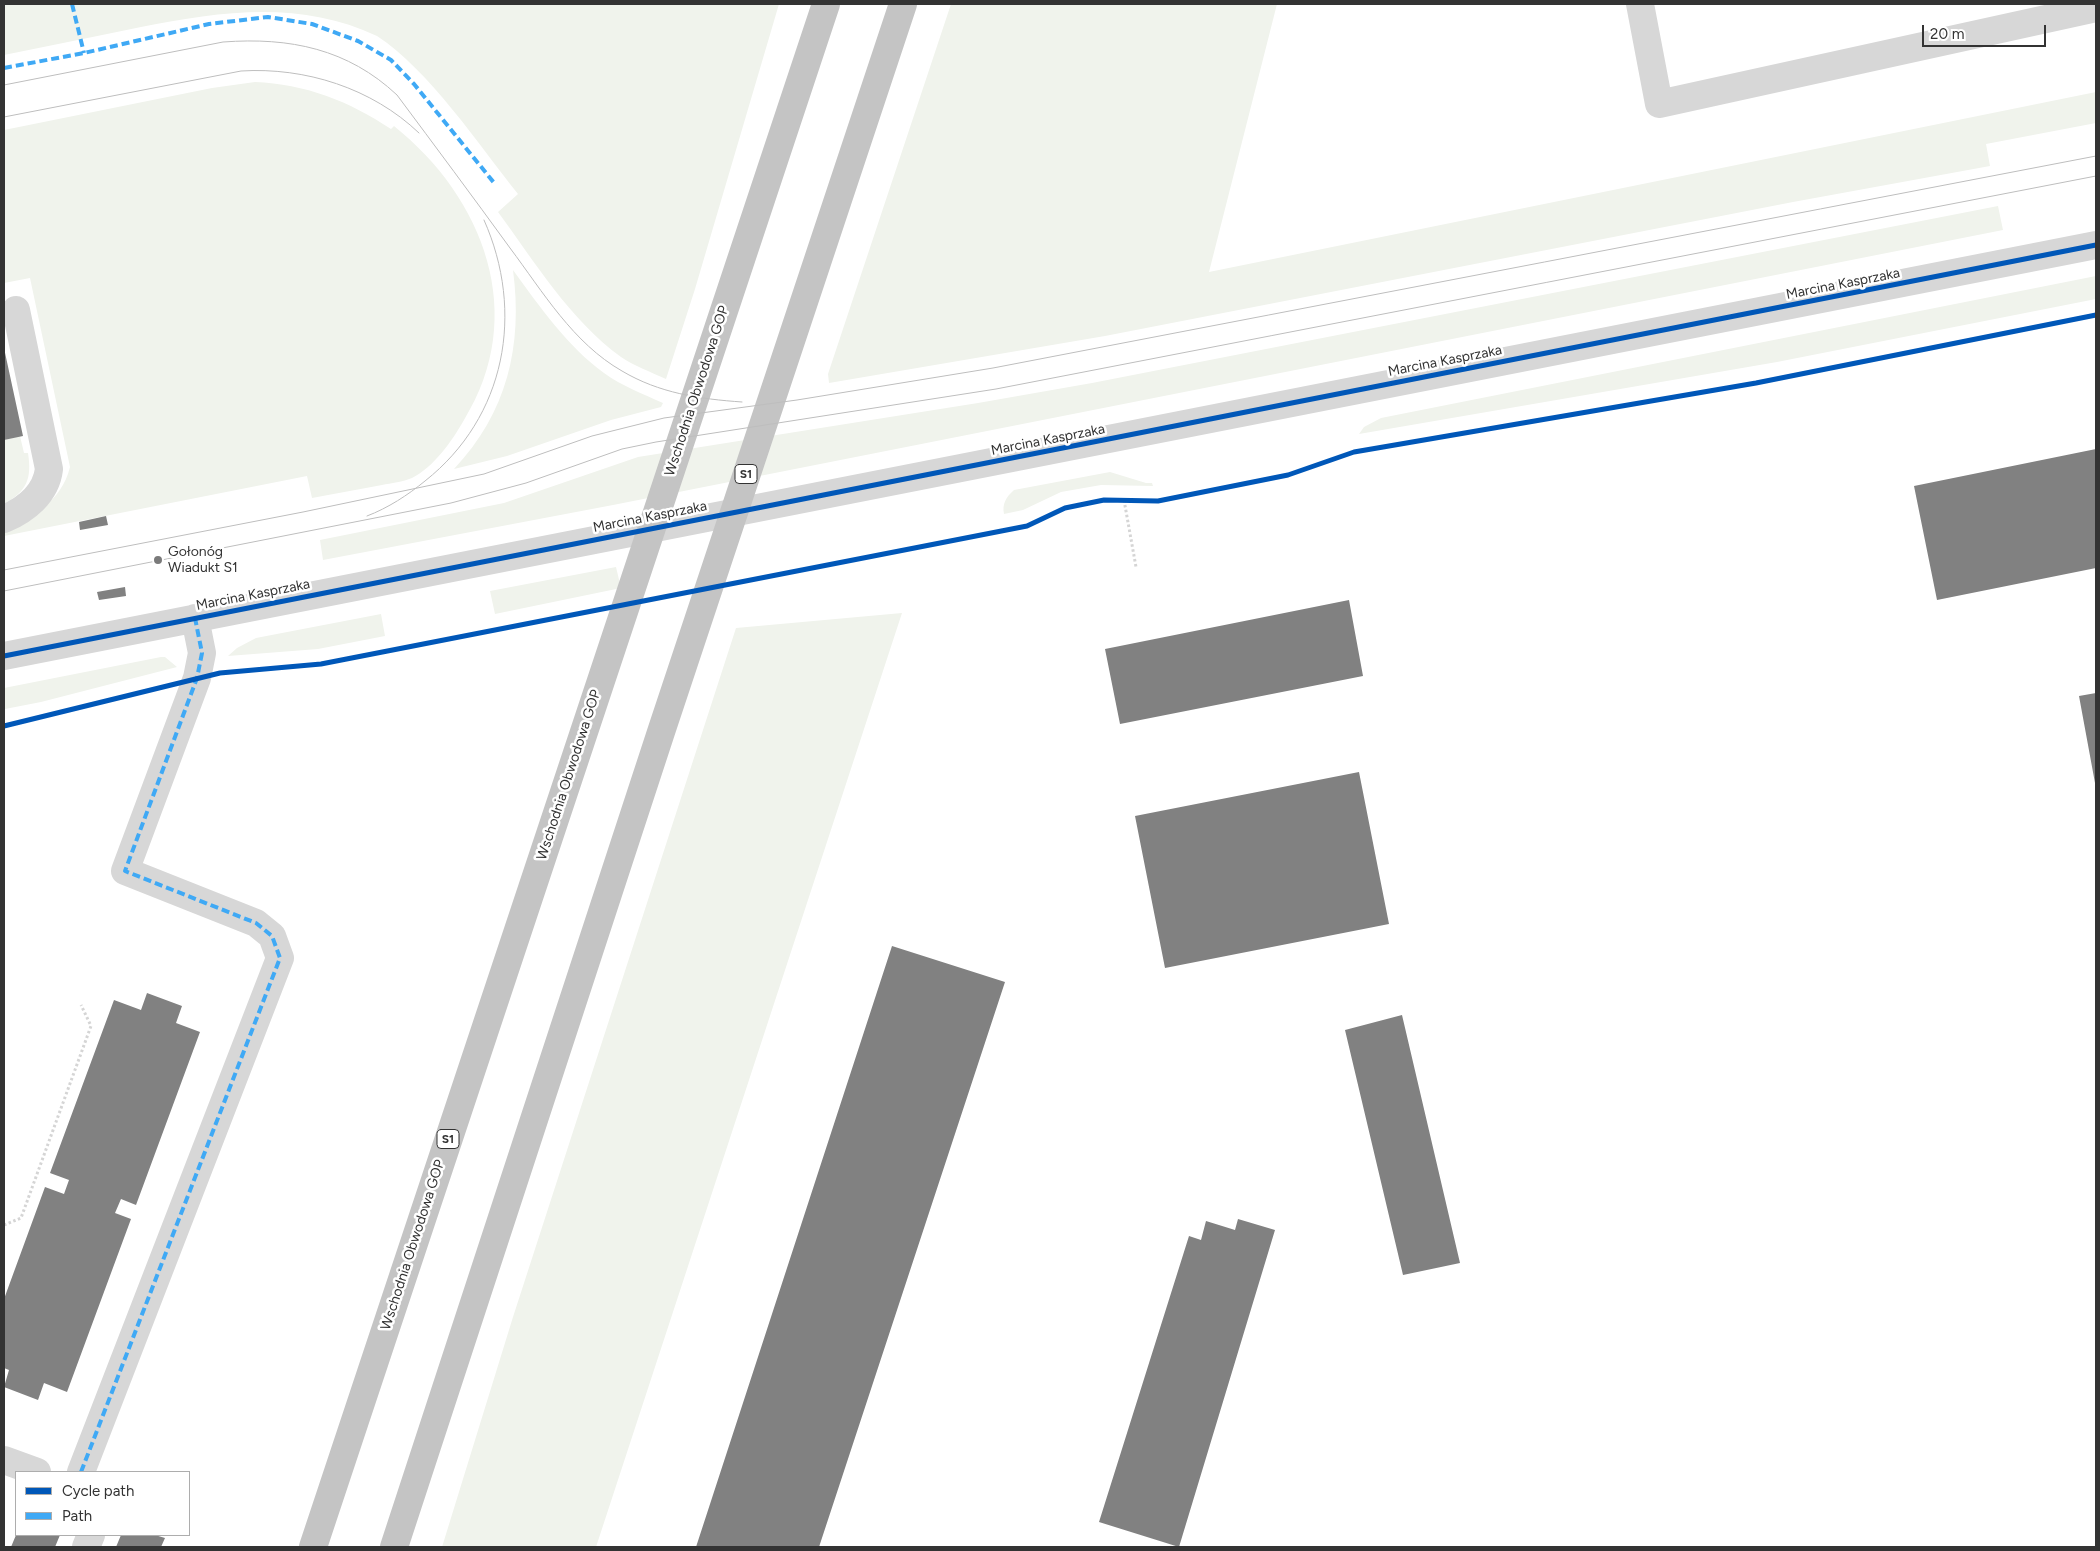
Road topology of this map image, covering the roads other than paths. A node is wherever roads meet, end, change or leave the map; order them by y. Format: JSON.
{"nodes":[{"id":1,"x":826,"y":4,"type":"edge"},
{"id":2,"x":903,"y":4,"type":"edge"},
{"id":3,"x":1640,"y":4,"type":"edge"},
{"id":4,"x":2096,"y":8,"type":"edge"},
{"id":5,"x":2096,"y":244,"type":"edge"},
{"id":6,"x":16,"y":310,"type":"dead end"},
{"id":7,"x":4,"y":519,"type":"edge"},
{"id":8,"x":195,"y":618,"type":"junction"},
{"id":9,"x":4,"y":656,"type":"edge"},
{"id":10,"x":5,"y":1465,"type":"edge"},
{"id":11,"x":32,"y":1471,"type":"edge"},
{"id":12,"x":81,"y":1471,"type":"edge"},
{"id":13,"x":313,"y":1547,"type":"edge"},
{"id":14,"x":394,"y":1547,"type":"edge"}],
"edges":[{"from":1,"to":13,"type":"highway","name":"Wschodnia Obwodowa GOP","number":"S1"},
{"from":2,"to":14,"type":"highway","number":"S1"},
{"from":3,"to":4,"type":"street"},
{"from":5,"to":8,"type":"street","name":"Marcina Kasprzaka"},
{"from":6,"to":7,"type":"street"},
{"from":8,"to":9,"type":"street","name":"Marcina Kasprzaka"},
{"from":8,"to":12,"type":"street"},
{"from":10,"to":11,"type":"street"}]}
